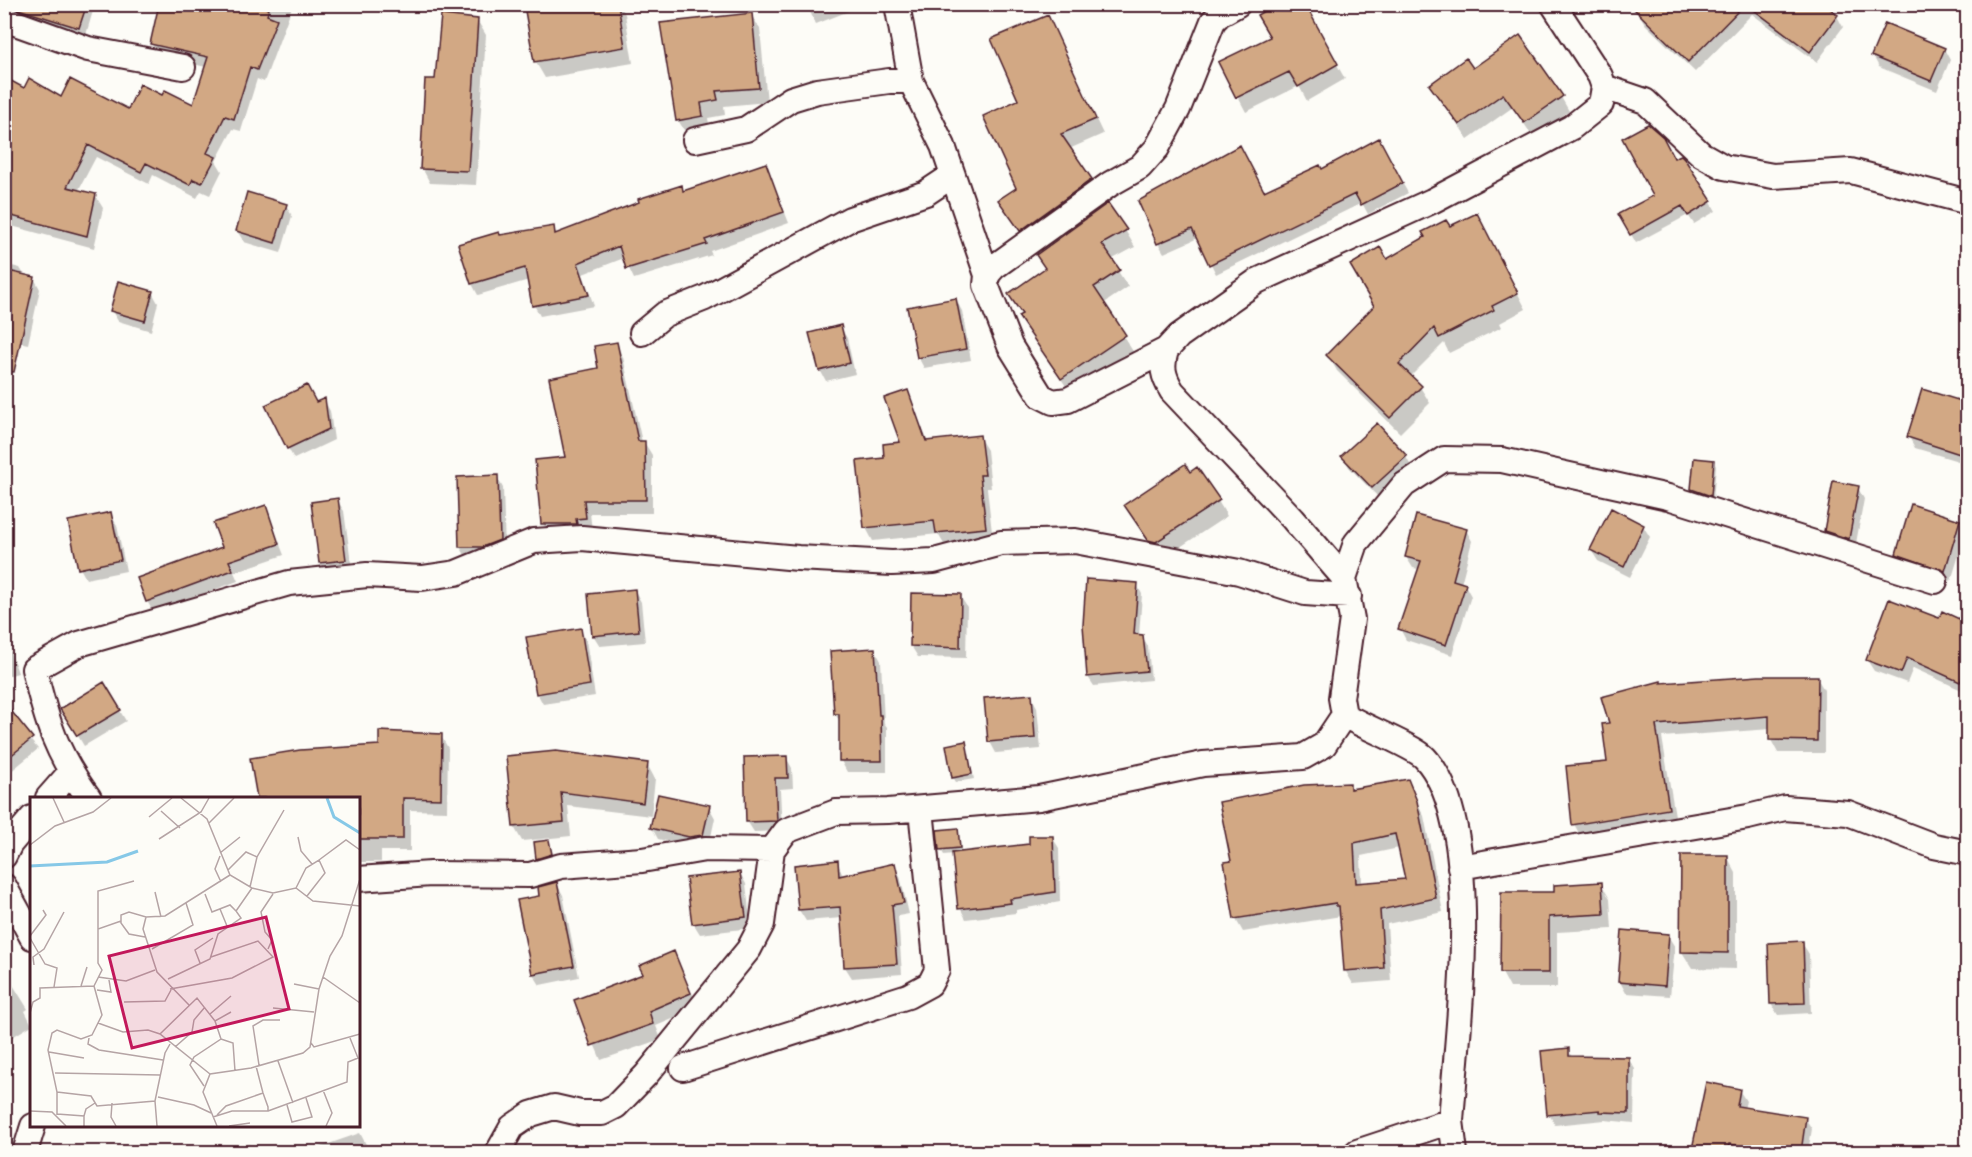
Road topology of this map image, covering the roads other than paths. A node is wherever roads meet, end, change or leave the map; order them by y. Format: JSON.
{"nodes":[{"id":1,"x":897,"y":4,"type":"edge"},
{"id":2,"x":1238,"y":4,"type":"edge"},
{"id":3,"x":1553,"y":4,"type":"edge"},
{"id":4,"x":4,"y":19,"type":"edge"},
{"id":5,"x":183,"y":67,"type":"dead end"},
{"id":6,"x":911,"y":81,"type":"junction"},
{"id":7,"x":1604,"y":87,"type":"junction"},
{"id":8,"x":695,"y":140,"type":"dead end"},
{"id":9,"x":953,"y":175,"type":"junction"},
{"id":10,"x":1968,"y":202,"type":"edge"},
{"id":11,"x":987,"y":275,"type":"junction"},
{"id":12,"x":642,"y":333,"type":"dead end"},
{"id":13,"x":1166,"y":350,"type":"junction"},
{"id":14,"x":1935,"y":581,"type":"dead end"},
{"id":15,"x":1346,"y":587,"type":"junction"},
{"id":16,"x":1344,"y":715,"type":"junction"},
{"id":17,"x":70,"y":773,"type":"junction"},
{"id":18,"x":49,"y":797,"type":"edge"},
{"id":19,"x":88,"y":797,"type":"edge"},
{"id":20,"x":921,"y":808,"type":"junction"},
{"id":21,"x":30,"y":820,"type":"edge"},
{"id":22,"x":772,"y":850,"type":"junction"},
{"id":23,"x":1968,"y":853,"type":"edge"},
{"id":24,"x":4,"y":856,"type":"edge"},
{"id":25,"x":1460,"y":867,"type":"junction"},
{"id":26,"x":360,"y":879,"type":"edge"},
{"id":27,"x":4,"y":886,"type":"edge"},
{"id":28,"x":30,"y":934,"type":"edge"},
{"id":29,"x":683,"y":1068,"type":"dead end"},
{"id":30,"x":1450,"y":1120,"type":"junction"},
{"id":31,"x":32,"y":1127,"type":"edge"},
{"id":32,"x":25,"y":1152,"type":"edge"},
{"id":33,"x":498,"y":1152,"type":"edge"},
{"id":34,"x":1357,"y":1152,"type":"edge"},
{"id":35,"x":1455,"y":1152,"type":"edge"}],
"edges":[{"from":1,"to":6,"type":"street"},
{"from":2,"to":11,"type":"street"},
{"from":3,"to":7,"type":"street"},
{"from":4,"to":5,"type":"street"},
{"from":6,"to":8,"type":"street"},
{"from":6,"to":9,"type":"street"},
{"from":7,"to":10,"type":"street"},
{"from":7,"to":13,"type":"street"},
{"from":9,"to":11,"type":"street"},
{"from":9,"to":12,"type":"street"},
{"from":11,"to":13,"type":"street"},
{"from":13,"to":15,"type":"street"},
{"from":14,"to":15,"type":"street"},
{"from":15,"to":16,"type":"street"},
{"from":15,"to":17,"type":"street"},
{"from":16,"to":20,"type":"street"},
{"from":16,"to":25,"type":"street"},
{"from":17,"to":18,"type":"street"},
{"from":17,"to":19,"type":"street"},
{"from":20,"to":22,"type":"street"},
{"from":20,"to":29,"type":"street"},
{"from":21,"to":24,"type":"street"},
{"from":22,"to":26,"type":"street"},
{"from":22,"to":33,"type":"street"},
{"from":23,"to":25,"type":"street"},
{"from":25,"to":30,"type":"street"},
{"from":27,"to":28,"type":"street"},
{"from":30,"to":34,"type":"street"},
{"from":30,"to":35,"type":"street"},
{"from":31,"to":32,"type":"street"}]}
